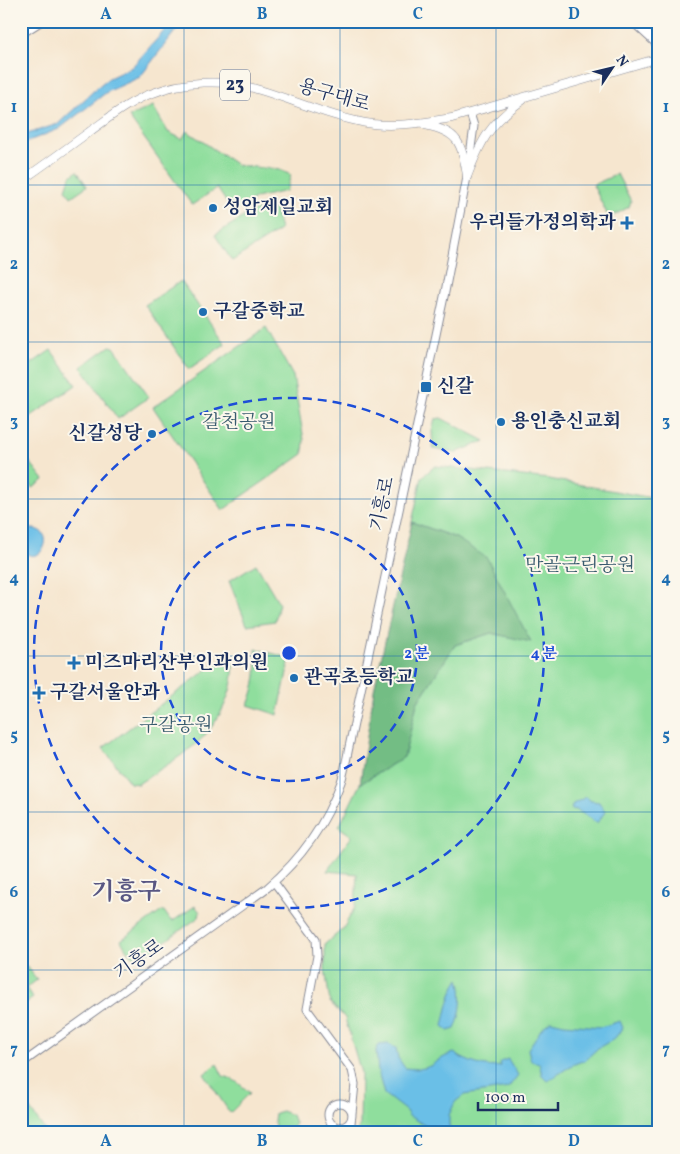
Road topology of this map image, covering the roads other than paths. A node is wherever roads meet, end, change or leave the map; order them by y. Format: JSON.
{"nodes":[{"id":1,"x":40,"y":21,"type":"edge"},
{"id":2,"x":633,"y":21,"type":"edge"},
{"id":3,"x":21,"y":33,"type":"edge"},
{"id":4,"x":659,"y":45,"type":"edge"},
{"id":5,"x":659,"y":58,"type":"edge"},
{"id":6,"x":529,"y":96,"type":"junction"},
{"id":7,"x":470,"y":113,"type":"junction"},
{"id":8,"x":418,"y":123,"type":"junction"},
{"id":9,"x":467,"y":177,"type":"junction"},
{"id":10,"x":21,"y":181,"type":"edge"},
{"id":11,"x":274,"y":882,"type":"junction"},
{"id":12,"x":21,"y":1064,"type":"edge"},
{"id":13,"x":350,"y":1133,"type":"edge"}],
"edges":[{"from":1,"to":3,"type":"highway"},
{"from":2,"to":4,"type":"highway"},
{"from":5,"to":6,"type":"main road","name":"용구대로","number":"23"},
{"from":6,"to":7,"type":"main road","name":"용구대로","number":"23"},
{"from":6,"to":9,"type":"main road"},
{"from":7,"to":8,"type":"main road","name":"용구대로","number":"23"},
{"from":7,"to":9,"type":"main road","name":"기흥로"},
{"from":8,"to":9,"type":"main road"},
{"from":8,"to":10,"type":"main road","name":"용구대로","number":"23"},
{"from":9,"to":11,"type":"main road","name":"기흥로"},
{"from":11,"to":12,"type":"main road","name":"기흥로"},
{"from":11,"to":13,"type":"main road"}]}
